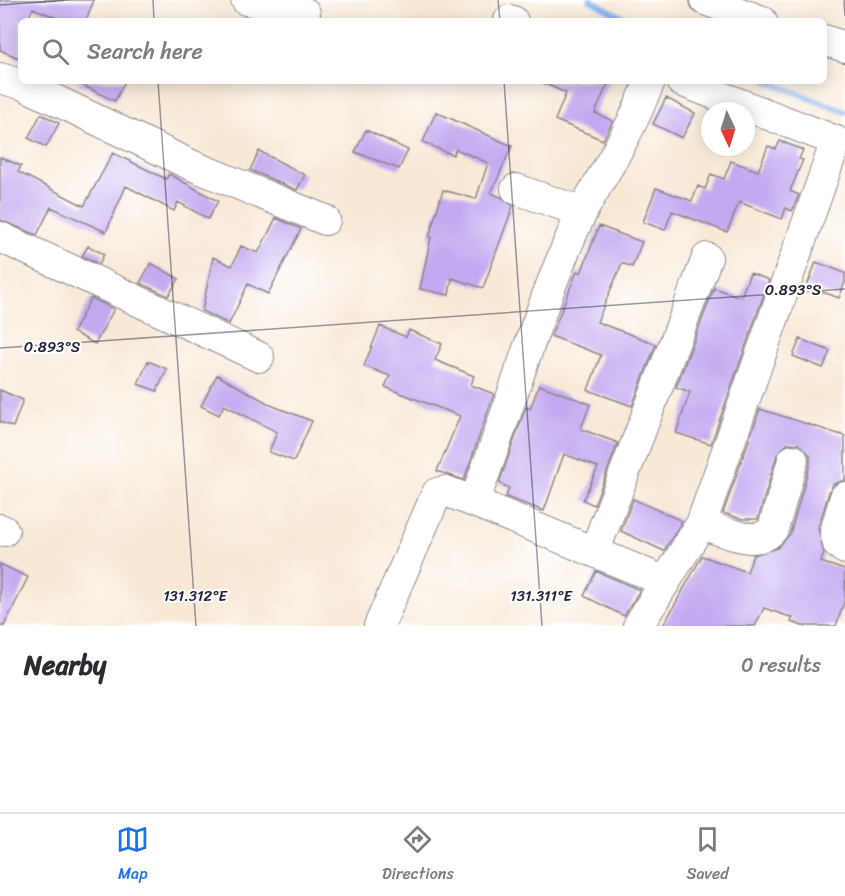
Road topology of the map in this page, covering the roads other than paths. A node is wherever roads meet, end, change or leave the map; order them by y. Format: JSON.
{"nodes":[{"id":1,"x":246,"y":0,"type":"edge"},
{"id":2,"x":705,"y":0,"type":"edge"},
{"id":3,"x":305,"y":13,"type":"dead end"},
{"id":4,"x":754,"y":18,"type":"edge"},
{"id":5,"x":827,"y":41,"type":"edge"},
{"id":6,"x":845,"y":47,"type":"edge"},
{"id":7,"x":0,"y":78,"type":"edge"},
{"id":8,"x":18,"y":83,"type":"edge"},
{"id":9,"x":21,"y":84,"type":"edge"},
{"id":10,"x":649,"y":84,"type":"edge"},
{"id":11,"x":689,"y":84,"type":"edge"},
{"id":12,"x":840,"y":143,"type":"edge"},
{"id":13,"x":516,"y":189,"type":"dead end"},
{"id":14,"x":582,"y":212,"type":"junction"},
{"id":15,"x":325,"y":220,"type":"dead end"},
{"id":16,"x":0,"y":237,"type":"edge"},
{"id":17,"x":708,"y":258,"type":"dead end"},
{"id":18,"x":259,"y":357,"type":"dead end"},
{"id":19,"x":793,"y":460,"type":"dead end"},
{"id":20,"x":845,"y":497,"type":"edge"},
{"id":21,"x":474,"y":502,"type":"junction"},
{"id":22,"x":701,"y":524,"type":"junction"},
{"id":23,"x":845,"y":549,"type":"edge"},
{"id":24,"x":595,"y":550,"type":"junction"},
{"id":25,"x":664,"y":581,"type":"junction"},
{"id":26,"x":379,"y":626,"type":"edge"},
{"id":27,"x":638,"y":626,"type":"edge"}],
"edges":[{"from":1,"to":3,"type":"street"},
{"from":2,"to":4,"type":"street"},
{"from":5,"to":6,"type":"street"},
{"from":7,"to":8,"type":"street"},
{"from":9,"to":15,"type":"street"},
{"from":10,"to":14,"type":"street"},
{"from":11,"to":12,"type":"street"},
{"from":12,"to":22,"type":"street"},
{"from":13,"to":14,"type":"street"},
{"from":14,"to":21,"type":"street"},
{"from":16,"to":18,"type":"street"},
{"from":17,"to":24,"type":"street"},
{"from":19,"to":22,"type":"street"},
{"from":20,"to":23,"type":"street"},
{"from":21,"to":24,"type":"street"},
{"from":21,"to":26,"type":"street"},
{"from":22,"to":25,"type":"street"},
{"from":24,"to":25,"type":"street"},
{"from":25,"to":27,"type":"street"}]}
